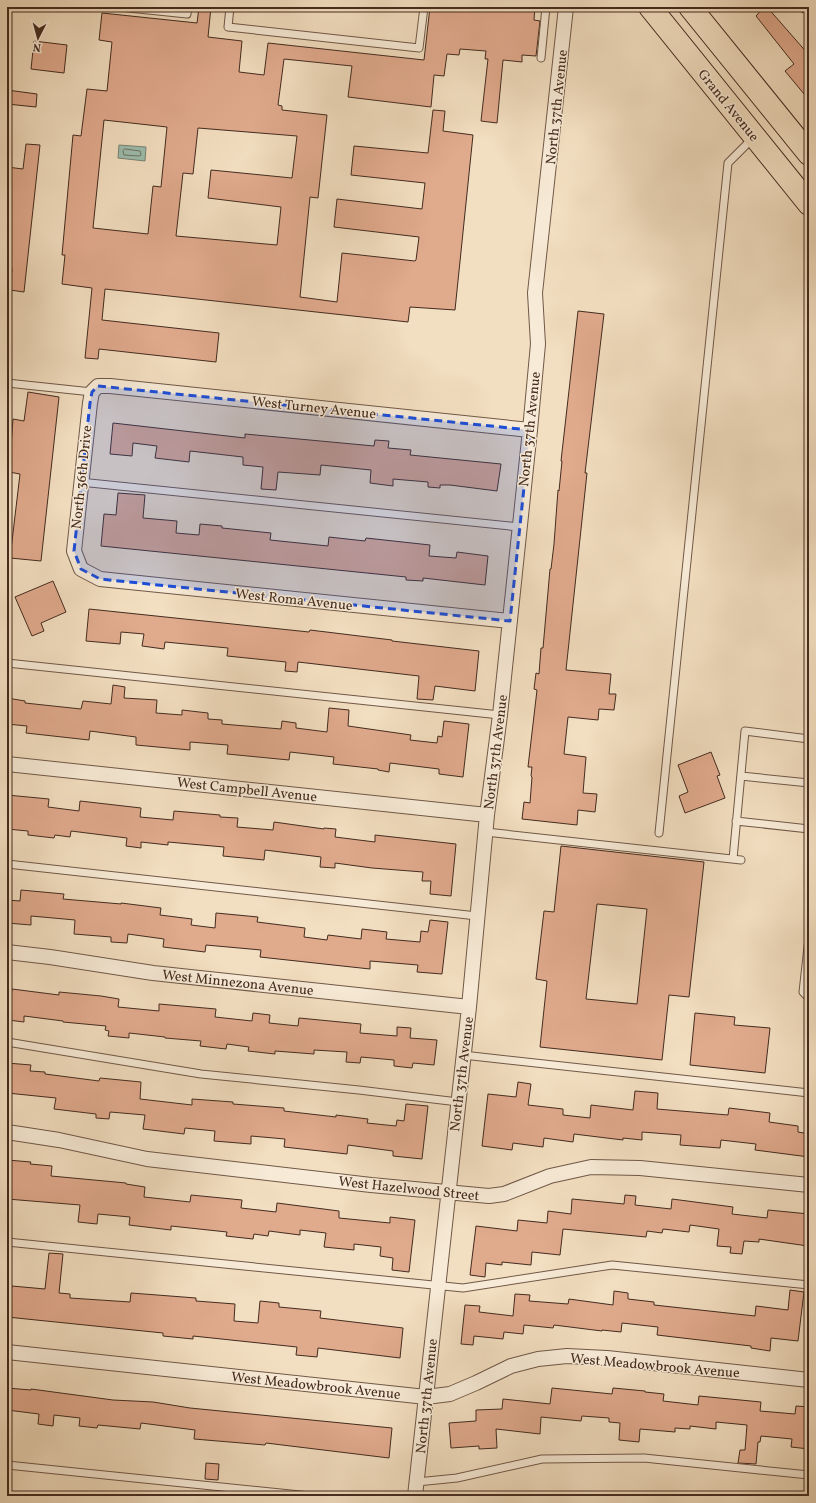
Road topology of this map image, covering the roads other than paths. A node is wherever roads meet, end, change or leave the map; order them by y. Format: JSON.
{"nodes":[{"id":1,"x":123,"y":7,"type":"edge"},
{"id":2,"x":188,"y":7,"type":"edge"},
{"id":3,"x":230,"y":7,"type":"edge"},
{"id":4,"x":424,"y":7,"type":"edge"},
{"id":5,"x":546,"y":7,"type":"edge"},
{"id":6,"x":566,"y":7,"type":"edge"},
{"id":7,"x":650,"y":7,"type":"edge"},
{"id":8,"x":690,"y":7,"type":"edge"},
{"id":9,"x":150,"y":9,"type":"edge"},
{"id":10,"x":541,"y":58,"type":"dead end"},
{"id":11,"x":755,"y":137,"type":"junction"},
{"id":12,"x":809,"y":154,"type":"edge"},
{"id":13,"x":809,"y":204,"type":"edge"},
{"id":14,"x":7,"y":383,"type":"edge"},
{"id":15,"x":95,"y":389,"type":"junction"},
{"id":16,"x":530,"y":430,"type":"junction"},
{"id":17,"x":80,"y":482,"type":"junction"},
{"id":18,"x":519,"y":527,"type":"junction"},
{"id":19,"x":81,"y":569,"type":"joint"},
{"id":20,"x":510,"y":621,"type":"junction"},
{"id":21,"x":7,"y":663,"type":"edge"},
{"id":22,"x":500,"y":715,"type":"junction"},
{"id":23,"x":809,"y":739,"type":"edge"},
{"id":24,"x":7,"y":764,"type":"edge"},
{"id":25,"x":740,"y":776,"type":"junction"},
{"id":26,"x":809,"y":783,"type":"edge"},
{"id":27,"x":488,"y":815,"type":"junction"},
{"id":28,"x":736,"y":821,"type":"junction"},
{"id":29,"x":809,"y":829,"type":"edge"},
{"id":30,"x":486,"y":832,"type":"junction"},
{"id":31,"x":659,"y":833,"type":"dead end"},
{"id":32,"x":7,"y":864,"type":"edge"},
{"id":33,"x":477,"y":916,"type":"junction"},
{"id":34,"x":809,"y":938,"type":"edge"},
{"id":35,"x":7,"y":952,"type":"edge"},
{"id":36,"x":809,"y":998,"type":"edge"},
{"id":37,"x":469,"y":1006,"type":"junction"},
{"id":38,"x":7,"y":1042,"type":"edge"},
{"id":39,"x":463,"y":1055,"type":"junction"},
{"id":40,"x":809,"y":1093,"type":"edge"},
{"id":41,"x":458,"y":1102,"type":"junction"},
{"id":42,"x":7,"y":1132,"type":"edge"},
{"id":43,"x":809,"y":1185,"type":"edge"},
{"id":44,"x":448,"y":1193,"type":"junction"},
{"id":45,"x":7,"y":1242,"type":"edge"},
{"id":46,"x":809,"y":1285,"type":"edge"},
{"id":47,"x":438,"y":1287,"type":"junction"},
{"id":48,"x":7,"y":1352,"type":"edge"},
{"id":49,"x":809,"y":1380,"type":"edge"},
{"id":50,"x":426,"y":1397,"type":"junction"},
{"id":51,"x":7,"y":1465,"type":"edge"},
{"id":52,"x":809,"y":1475,"type":"edge"},
{"id":53,"x":417,"y":1482,"type":"junction"},
{"id":54,"x":310,"y":1496,"type":"edge"},
{"id":55,"x":415,"y":1496,"type":"edge"}],
"edges":[{"from":1,"to":9,"type":"lane"},
{"from":2,"to":9,"type":"lane"},
{"from":3,"to":4,"type":"lane"},
{"from":5,"to":10,"type":"lane"},
{"from":6,"to":16,"type":"street","name":"North 37th Avenue"},
{"from":7,"to":11,"type":"highway","name":"Grand Avenue"},
{"from":8,"to":12,"type":"highway"},
{"from":11,"to":13,"type":"highway","name":"Grand Avenue"},
{"from":11,"to":31,"type":"lane"},
{"from":14,"to":15,"type":"lane"},
{"from":15,"to":16,"type":"street","name":"West Turney Avenue"},
{"from":15,"to":17,"type":"street","name":"North 36th Drive"},
{"from":16,"to":18,"type":"street","name":"North 37th Avenue"},
{"from":17,"to":18,"type":"lane"},
{"from":17,"to":19,"type":"street","name":"North 36th Drive"},
{"from":18,"to":20,"type":"street","name":"North 37th Avenue"},
{"from":19,"to":20,"type":"street","name":"West Roma Avenue"},
{"from":20,"to":22,"type":"street","name":"North 37th Avenue"},
{"from":21,"to":22,"type":"lane"},
{"from":22,"to":27,"type":"street","name":"North 37th Avenue"},
{"from":23,"to":25,"type":"lane"},
{"from":24,"to":27,"type":"street","name":"West Campbell Avenue"},
{"from":25,"to":26,"type":"lane"},
{"from":25,"to":28,"type":"lane"},
{"from":27,"to":30,"type":"street","name":"North 37th Avenue"},
{"from":28,"to":29,"type":"lane"},
{"from":28,"to":30,"type":"lane"},
{"from":30,"to":33,"type":"street","name":"North 37th Avenue"},
{"from":32,"to":33,"type":"lane"},
{"from":33,"to":37,"type":"street","name":"North 37th Avenue"},
{"from":34,"to":36,"type":"lane"},
{"from":35,"to":37,"type":"street","name":"West Minnezona Avenue"},
{"from":37,"to":39,"type":"street","name":"North 37th Avenue"},
{"from":38,"to":41,"type":"lane"},
{"from":39,"to":40,"type":"lane"},
{"from":39,"to":41,"type":"street","name":"North 37th Avenue"},
{"from":41,"to":44,"type":"street","name":"North 37th Avenue"},
{"from":42,"to":44,"type":"street","name":"West Hazelwood Street"},
{"from":43,"to":44,"type":"street","name":"West Hazelwood Street"},
{"from":44,"to":47,"type":"street","name":"North 37th Avenue"},
{"from":45,"to":47,"type":"lane"},
{"from":46,"to":47,"type":"lane"},
{"from":47,"to":50,"type":"street","name":"North 37th Avenue"},
{"from":48,"to":50,"type":"street","name":"West Meadowbrook Avenue"},
{"from":49,"to":50,"type":"street","name":"West Meadowbrook Avenue"},
{"from":50,"to":53,"type":"street","name":"North 37th Avenue"},
{"from":51,"to":54,"type":"lane"},
{"from":52,"to":53,"type":"lane"},
{"from":53,"to":55,"type":"street","name":"North 37th Avenue"}]}
